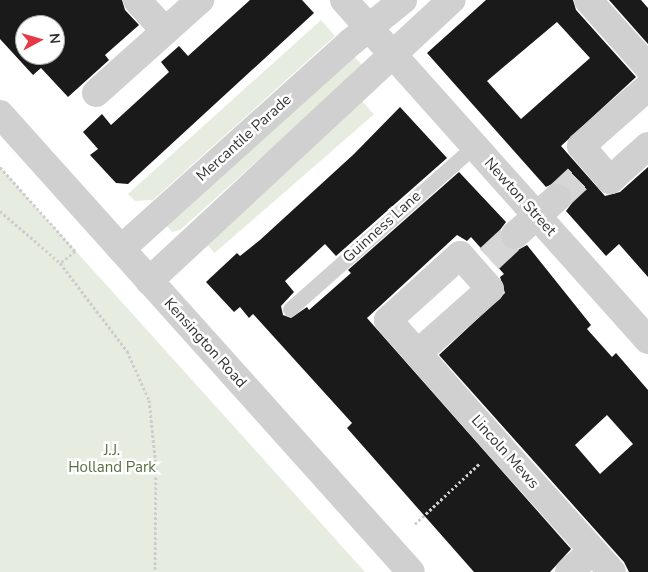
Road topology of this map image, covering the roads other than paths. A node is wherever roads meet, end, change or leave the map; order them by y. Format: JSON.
{"nodes":[{"id":1,"x":137,"y":0,"type":"edge"},
{"id":2,"x":200,"y":0,"type":"edge"},
{"id":3,"x":344,"y":0,"type":"edge"},
{"id":4,"x":403,"y":0,"type":"edge"},
{"id":5,"x":451,"y":0,"type":"edge"},
{"id":6,"x":588,"y":0,"type":"edge"},
{"id":7,"x":368,"y":28,"type":"junction"},
{"id":8,"x":165,"y":31,"type":"junction"},
{"id":9,"x":392,"y":54,"type":"junction"},
{"id":10,"x":648,"y":67,"type":"edge"},
{"id":11,"x":648,"y":87,"type":"edge"},
{"id":12,"x":96,"y":93,"type":"dead end"},
{"id":13,"x":0,"y":114,"type":"edge"},
{"id":14,"x":474,"y":146,"type":"junction"},
{"id":15,"x":648,"y":146,"type":"edge"},
{"id":16,"x":547,"y":207,"type":"junction"},
{"id":17,"x":515,"y":235,"type":"tunnel mouth"},
{"id":18,"x":120,"y":249,"type":"junction"},
{"id":19,"x":149,"y":281,"type":"junction"},
{"id":20,"x":290,"y":309,"type":"dead end"},
{"id":21,"x":648,"y":340,"type":"edge"},
{"id":22,"x":418,"y":353,"type":"junction"},
{"id":23,"x":592,"y":551,"type":"junction"},
{"id":24,"x":411,"y":572,"type":"edge"},
{"id":25,"x":569,"y":572,"type":"edge"},
{"id":26,"x":612,"y":572,"type":"edge"}],
"edges":[{"from":1,"to":8,"type":"street"},
{"from":2,"to":8,"type":"street"},
{"from":3,"to":7,"type":"street"},
{"from":4,"to":7,"type":"street","name":"Mercantile Parade"},
{"from":5,"to":9,"type":"street"},
{"from":6,"to":10,"type":"street"},
{"from":7,"to":9,"type":"street"},
{"from":7,"to":18,"type":"street","name":"Mercantile Parade"},
{"from":8,"to":12,"type":"street"},
{"from":9,"to":14,"type":"street","name":"Newton Street"},
{"from":9,"to":19,"type":"street"},
{"from":11,"to":15,"type":"street"},
{"from":13,"to":18,"type":"street","name":"Kensington Road"},
{"from":14,"to":16,"type":"street","name":"Newton Street"},
{"from":14,"to":20,"type":"lane","name":"Guinness Lane"},
{"from":16,"to":17,"type":"street"},
{"from":16,"to":21,"type":"street","name":"Newton Street"},
{"from":18,"to":19,"type":"street","name":"Kensington Road"},
{"from":19,"to":24,"type":"street","name":"Kensington Road"},
{"from":22,"to":22,"type":"street","name":"Lincoln Mews"},
{"from":22,"to":23,"type":"street","name":"Lincoln Mews"},
{"from":23,"to":25,"type":"street"},
{"from":23,"to":26,"type":"street","name":"Lincoln Mews"}]}
